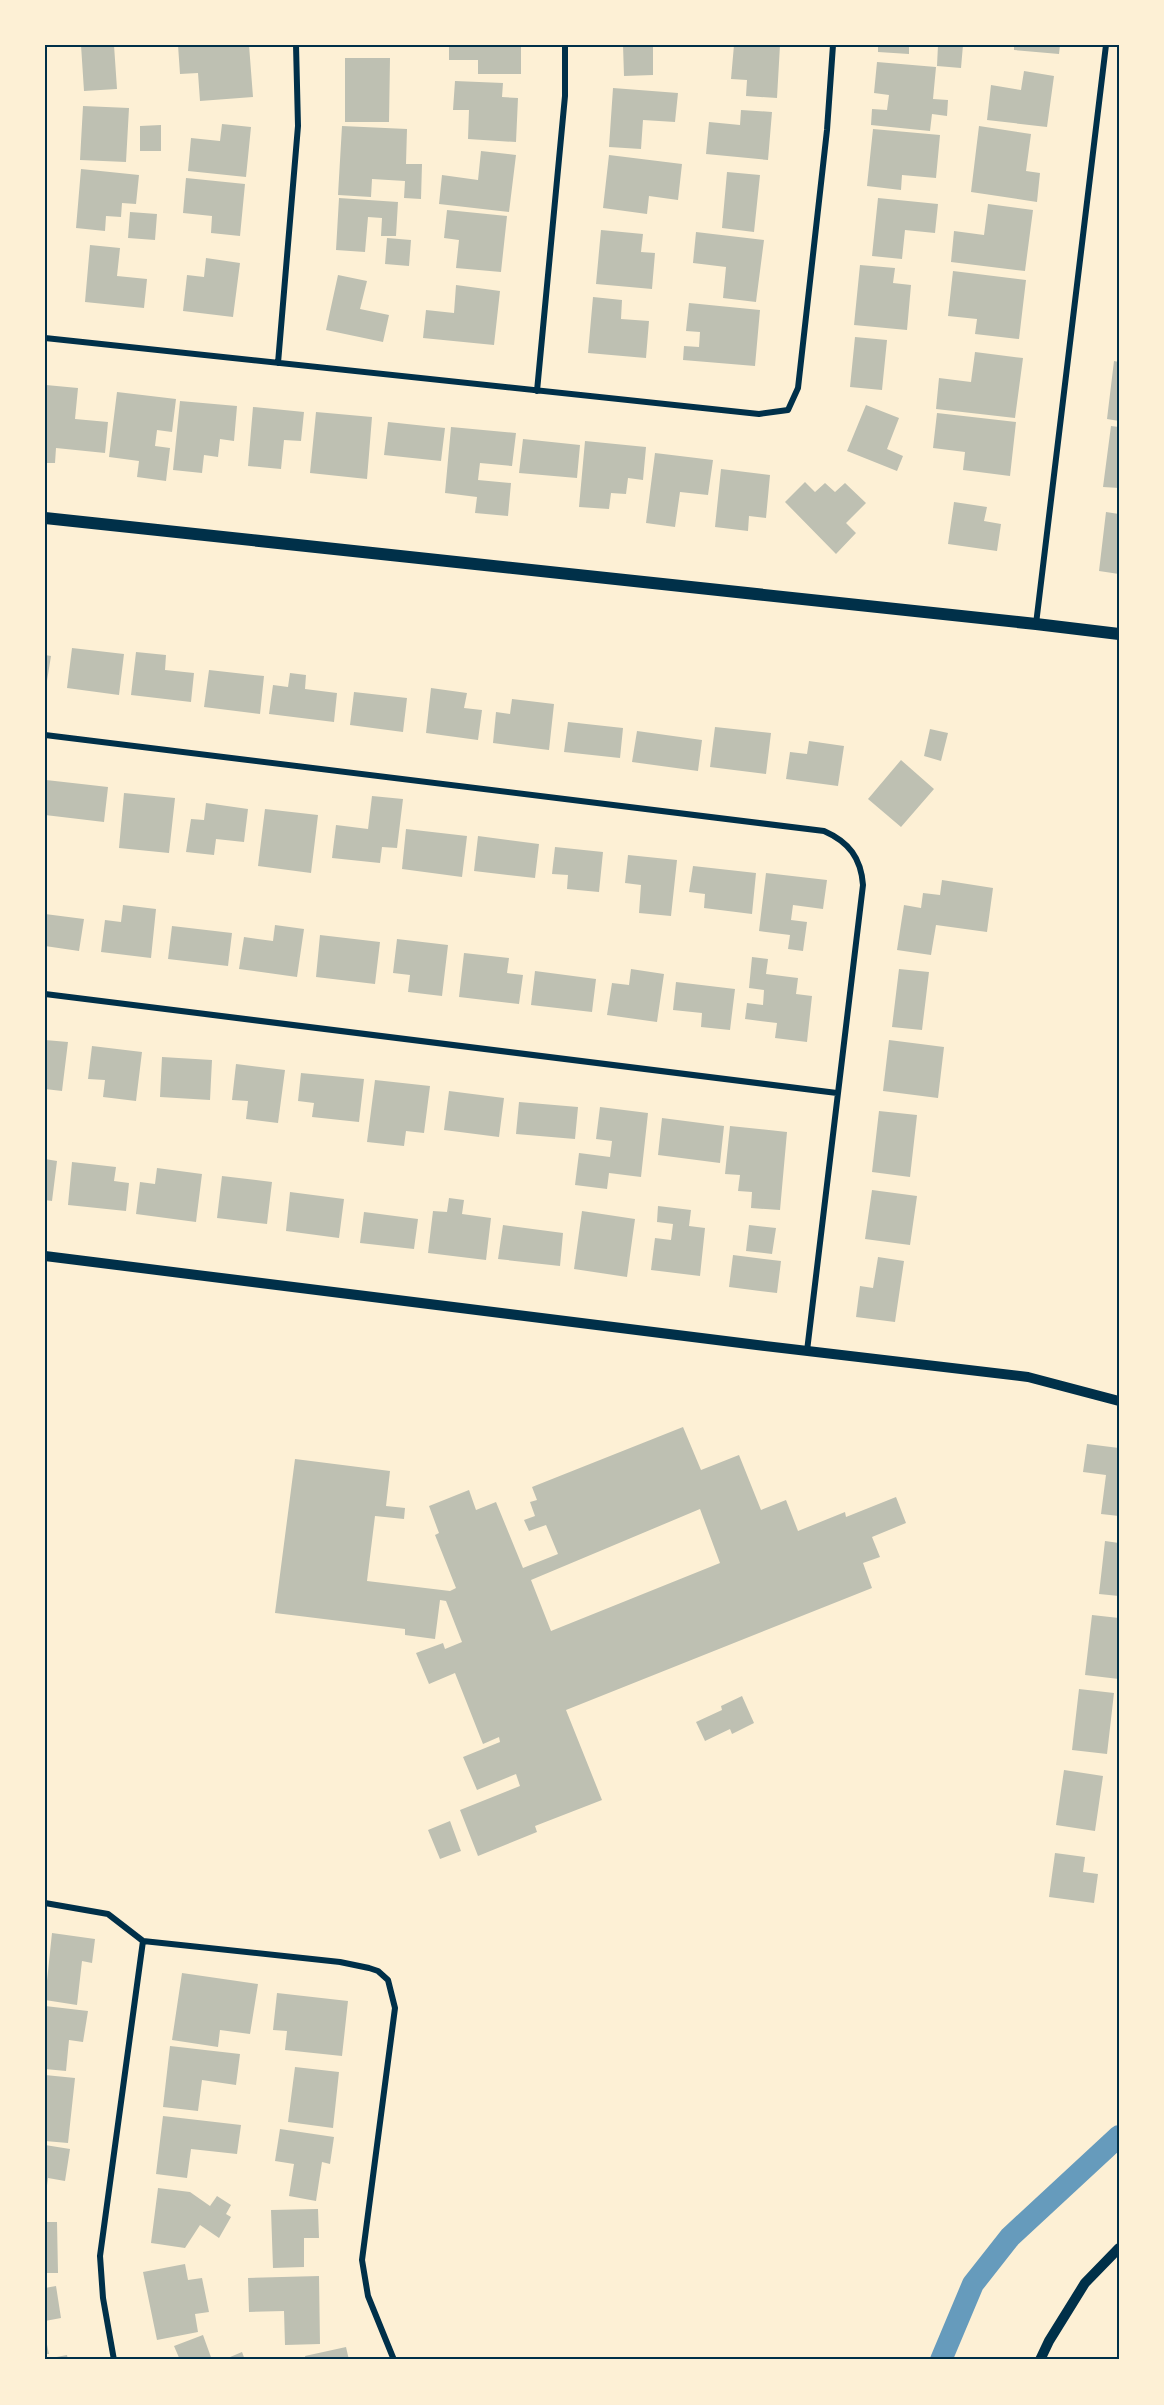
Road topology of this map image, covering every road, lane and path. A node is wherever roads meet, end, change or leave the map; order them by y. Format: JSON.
{"nodes":[{"id":1,"x":296,"y":45,"type":"edge"},
{"id":2,"x":565,"y":45,"type":"edge"},
{"id":3,"x":833,"y":45,"type":"edge"},
{"id":4,"x":1106,"y":45,"type":"edge"},
{"id":5,"x":45,"y":338,"type":"edge"},
{"id":6,"x":278,"y":363,"type":"junction"},
{"id":7,"x":537,"y":391,"type":"junction"},
{"id":8,"x":45,"y":519,"type":"edge"},
{"id":9,"x":1036,"y":624,"type":"junction"},
{"id":10,"x":1119,"y":634,"type":"edge"},
{"id":11,"x":45,"y":735,"type":"edge"},
{"id":12,"x":45,"y":994,"type":"edge"},
{"id":13,"x":837,"y":1093,"type":"junction"},
{"id":14,"x":45,"y":1256,"type":"edge"},
{"id":15,"x":807,"y":1351,"type":"junction"},
{"id":16,"x":1119,"y":1401,"type":"edge"},
{"id":17,"x":45,"y":1903,"type":"edge"},
{"id":18,"x":143,"y":1941,"type":"junction"},
{"id":19,"x":1119,"y":2248,"type":"edge"},
{"id":20,"x":114,"y":2360,"type":"edge"},
{"id":21,"x":394,"y":2360,"type":"edge"},
{"id":22,"x":1040,"y":2360,"type":"edge"}],
"edges":[{"from":1,"to":6,"type":"street"},
{"from":2,"to":7,"type":"street"},
{"from":3,"to":7,"type":"street"},
{"from":4,"to":9,"type":"street"},
{"from":5,"to":6,"type":"street"},
{"from":6,"to":7,"type":"street"},
{"from":8,"to":9,"type":"main road"},
{"from":9,"to":10,"type":"main road"},
{"from":11,"to":13,"type":"street"},
{"from":12,"to":13,"type":"street"},
{"from":13,"to":15,"type":"street"},
{"from":14,"to":15,"type":"street"},
{"from":15,"to":16,"type":"street"},
{"from":17,"to":18,"type":"street"},
{"from":18,"to":20,"type":"street"},
{"from":18,"to":21,"type":"street"},
{"from":19,"to":22,"type":"street"}]}
